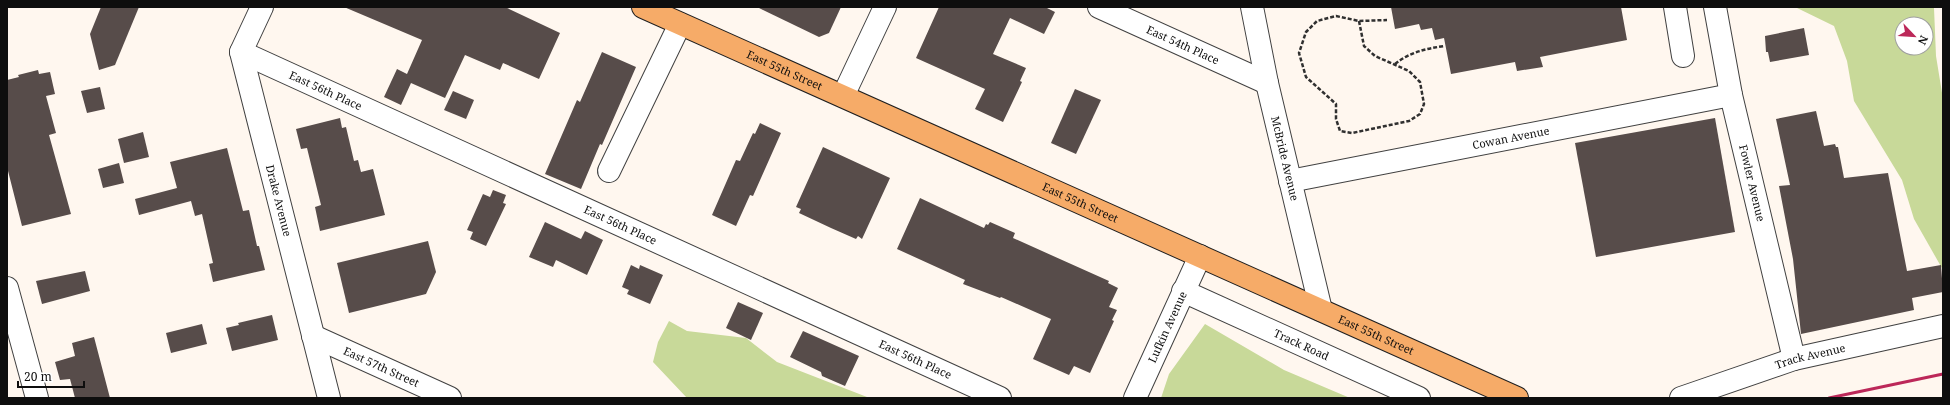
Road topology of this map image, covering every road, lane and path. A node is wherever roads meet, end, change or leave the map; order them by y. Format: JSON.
{"nodes":[{"id":1,"x":262,"y":7,"type":"edge"},
{"id":2,"x":643,"y":7,"type":"edge"},
{"id":3,"x":884,"y":7,"type":"edge"},
{"id":4,"x":1099,"y":7,"type":"edge"},
{"id":5,"x":1252,"y":7,"type":"edge"},
{"id":6,"x":1675,"y":7,"type":"edge"},
{"id":7,"x":1715,"y":7,"type":"edge"},
{"id":8,"x":1387,"y":20,"type":"dead end"},
{"id":9,"x":1359,"y":21,"type":"junction"},
{"id":10,"x":680,"y":24,"type":"junction"},
{"id":11,"x":1444,"y":46,"type":"dead end"},
{"id":12,"x":241,"y":52,"type":"junction"},
{"id":13,"x":1683,"y":56,"type":"dead end"},
{"id":14,"x":1395,"y":64,"type":"junction"},
{"id":15,"x":1267,"y":83,"type":"junction"},
{"id":16,"x":1731,"y":95,"type":"junction"},
{"id":17,"x":843,"y":96,"type":"junction"},
{"id":18,"x":609,"y":171,"type":"dead end"},
{"id":19,"x":1290,"y":181,"type":"junction"},
{"id":20,"x":1200,"y":256,"type":"junction"},
{"id":21,"x":7,"y":288,"type":"edge"},
{"id":22,"x":1183,"y":291,"type":"junction"},
{"id":23,"x":1321,"y":310,"type":"junction"},
{"id":24,"x":1943,"y":326,"type":"edge"},
{"id":25,"x":313,"y":336,"type":"junction"},
{"id":26,"x":1794,"y":359,"type":"junction"},
{"id":27,"x":37,"y":398,"type":"edge"},
{"id":28,"x":329,"y":398,"type":"edge"},
{"id":29,"x":450,"y":398,"type":"edge"},
{"id":30,"x":1000,"y":398,"type":"edge"},
{"id":31,"x":1135,"y":398,"type":"edge"},
{"id":32,"x":1419,"y":398,"type":"edge"},
{"id":33,"x":1517,"y":398,"type":"edge"},
{"id":34,"x":1681,"y":398,"type":"edge"}],
"edges":[{"from":1,"to":12,"type":"street"},
{"from":2,"to":10,"type":"main road","name":"East 55th Street"},
{"from":3,"to":17,"type":"street"},
{"from":4,"to":15,"type":"street","name":"East 54th Place"},
{"from":5,"to":15,"type":"street","name":"McBride Avenue"},
{"from":6,"to":13,"type":"street"},
{"from":7,"to":16,"type":"street","name":"Fowler Avenue"},
{"from":8,"to":9,"type":"path"},
{"from":9,"to":14,"type":"path"},
{"from":9,"to":14,"type":"path"},
{"from":10,"to":17,"type":"main road","name":"East 55th Street"},
{"from":10,"to":18,"type":"street"},
{"from":11,"to":14,"type":"path"},
{"from":12,"to":25,"type":"street","name":"Drake Avenue"},
{"from":12,"to":30,"type":"street","name":"East 56th Place"},
{"from":15,"to":19,"type":"street","name":"McBride Avenue"},
{"from":16,"to":19,"type":"street","name":"Cowan Avenue"},
{"from":16,"to":26,"type":"street","name":"Fowler Avenue"},
{"from":17,"to":20,"type":"main road","name":"East 55th Street"},
{"from":19,"to":23,"type":"street","name":"McBride Avenue"},
{"from":20,"to":22,"type":"street","name":"Lufkin Avenue"},
{"from":20,"to":23,"type":"main road","name":"East 55th Street"},
{"from":21,"to":27,"type":"street"},
{"from":22,"to":31,"type":"street","name":"Lufkin Avenue"},
{"from":22,"to":32,"type":"street","name":"Track Road"},
{"from":23,"to":33,"type":"main road","name":"East 55th Street"},
{"from":24,"to":26,"type":"street","name":"Track Avenue"},
{"from":25,"to":28,"type":"street","name":"Drake Avenue"},
{"from":25,"to":29,"type":"street","name":"East 57th Street"},
{"from":26,"to":34,"type":"street","name":"Track Avenue"}]}
